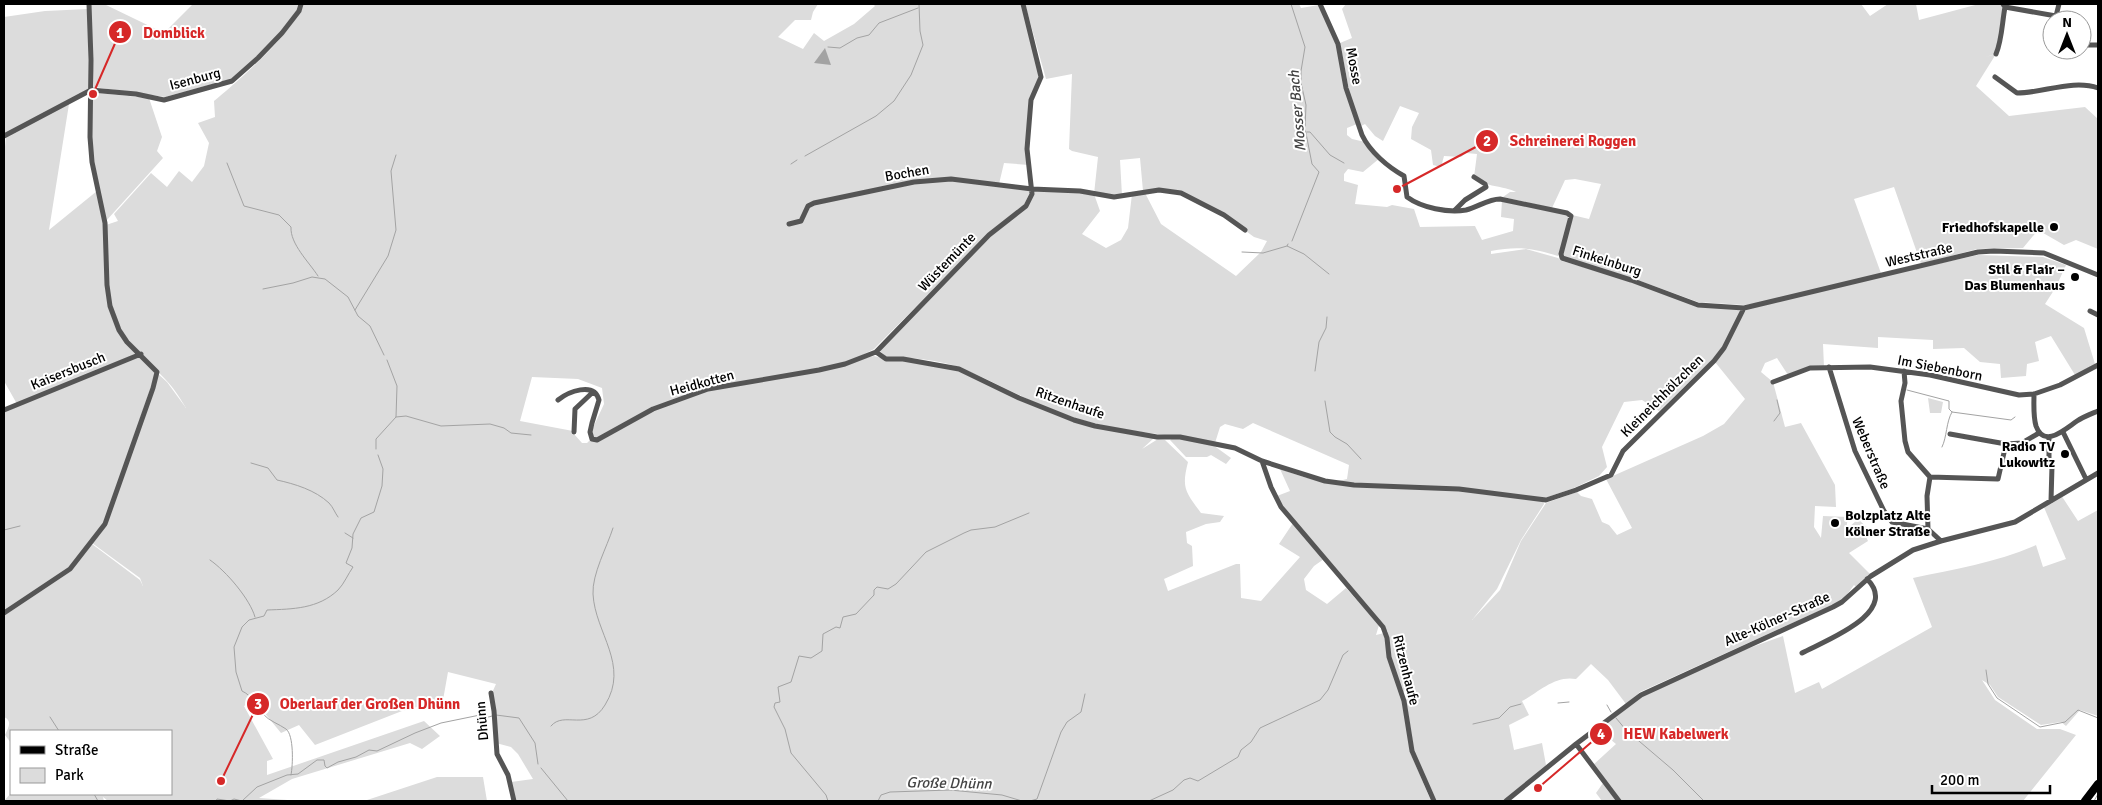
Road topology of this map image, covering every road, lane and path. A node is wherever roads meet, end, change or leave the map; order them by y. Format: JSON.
{"nodes":[{"id":1,"x":89,"y":4,"type":"edge"},
{"id":2,"x":300,"y":4,"type":"edge"},
{"id":3,"x":1023,"y":4,"type":"edge"},
{"id":4,"x":1320,"y":4,"type":"edge"},
{"id":5,"x":2004,"y":5,"type":"edge"},
{"id":6,"x":2042,"y":14,"type":"edge"},
{"id":7,"x":1996,"y":54,"type":"dead end"},
{"id":8,"x":1996,"y":77,"type":"dead end"},
{"id":9,"x":2098,"y":88,"type":"edge"},
{"id":10,"x":91,"y":90,"type":"junction"},
{"id":11,"x":1362,"y":135,"type":"joint"},
{"id":12,"x":4,"y":136,"type":"edge"},
{"id":13,"x":1474,"y":176,"type":"dead end"},
{"id":14,"x":1032,"y":189,"type":"junction"},
{"id":15,"x":1455,"y":210,"type":"junction"},
{"id":16,"x":790,"y":224,"type":"dead end"},
{"id":17,"x":1245,"y":230,"type":"dead end"},
{"id":18,"x":2098,"y":275,"type":"edge"},
{"id":19,"x":1744,"y":308,"type":"junction"},
{"id":20,"x":2090,"y":310,"type":"dead end"},
{"id":21,"x":2098,"y":315,"type":"edge"},
{"id":22,"x":876,"y":352,"type":"junction"},
{"id":23,"x":141,"y":354,"type":"junction"},
{"id":24,"x":2098,"y":364,"type":"edge"},
{"id":25,"x":1828,"y":367,"type":"junction"},
{"id":26,"x":1904,"y":371,"type":"junction"},
{"id":27,"x":1773,"y":382,"type":"dead end"},
{"id":28,"x":594,"y":392,"type":"junction"},
{"id":29,"x":2034,"y":394,"type":"junction"},
{"id":30,"x":558,"y":400,"type":"dead end"},
{"id":31,"x":4,"y":410,"type":"edge"},
{"id":32,"x":2098,"y":411,"type":"edge"},
{"id":33,"x":574,"y":432,"type":"dead end"},
{"id":34,"x":2063,"y":432,"type":"junction"},
{"id":35,"x":2039,"y":433,"type":"junction"},
{"id":36,"x":1950,"y":434,"type":"dead end"},
{"id":37,"x":2049,"y":437,"type":"junction"},
{"id":38,"x":2006,"y":444,"type":"junction"},
{"id":39,"x":1262,"y":461,"type":"junction"},
{"id":40,"x":2098,"y":473,"type":"edge"},
{"id":41,"x":1612,"y":474,"type":"joint"},
{"id":42,"x":1930,"y":477,"type":"junction"},
{"id":43,"x":2086,"y":480,"type":"junction"},
{"id":44,"x":2051,"y":501,"type":"junction"},
{"id":45,"x":1928,"y":529,"type":"junction"},
{"id":46,"x":1941,"y":540,"type":"junction"},
{"id":47,"x":1867,"y":579,"type":"junction"},
{"id":48,"x":4,"y":613,"type":"edge"},
{"id":49,"x":1802,"y":653,"type":"dead end"},
{"id":50,"x":491,"y":693,"type":"dead end"},
{"id":51,"x":1576,"y":744,"type":"junction"},
{"id":52,"x":2098,"y":784,"type":"edge"},
{"id":53,"x":514,"y":801,"type":"edge"},
{"id":54,"x":1434,"y":801,"type":"edge"},
{"id":55,"x":1506,"y":801,"type":"edge"},
{"id":56,"x":1619,"y":801,"type":"edge"},
{"id":57,"x":2085,"y":801,"type":"edge"}],
"edges":[{"from":1,"to":10,"type":"street"},
{"from":2,"to":10,"type":"street","name":"Isenburg"},
{"from":3,"to":14,"type":"street"},
{"from":4,"to":11,"type":"street","name":"Mosse"},
{"from":5,"to":6,"type":"street"},
{"from":5,"to":7,"type":"street"},
{"from":8,"to":9,"type":"street"},
{"from":10,"to":12,"type":"street"},
{"from":10,"to":23,"type":"street"},
{"from":11,"to":15,"type":"street","name":"Finkelnburg"},
{"from":13,"to":15,"type":"street"},
{"from":14,"to":16,"type":"street","name":"Bochen"},
{"from":14,"to":17,"type":"street"},
{"from":14,"to":22,"type":"street","name":"Wüstemünte"},
{"from":15,"to":19,"type":"street","name":"Finkelnburg"},
{"from":18,"to":19,"type":"street","name":"Weststraße"},
{"from":19,"to":41,"type":"street","name":"Kleineichhölzchen"},
{"from":20,"to":21,"type":"street"},
{"from":22,"to":28,"type":"street","name":"Heidkotten"},
{"from":22,"to":39,"type":"street","name":"Ritzenhaufe"},
{"from":23,"to":31,"type":"street","name":"Kaisersbusch"},
{"from":23,"to":48,"type":"street"},
{"from":24,"to":29,"type":"street","name":"Im Siebenborn"},
{"from":25,"to":26,"type":"street","name":"Im Siebenborn"},
{"from":25,"to":27,"type":"street","name":"Im Siebenborn"},
{"from":25,"to":45,"type":"street","name":"Weberstraße"},
{"from":26,"to":29,"type":"street","name":"Im Siebenborn"},
{"from":26,"to":42,"type":"street"},
{"from":28,"to":30,"type":"street"},
{"from":28,"to":33,"type":"street"},
{"from":29,"to":35,"type":"street"},
{"from":32,"to":34,"type":"street"},
{"from":34,"to":37,"type":"street"},
{"from":34,"to":43,"type":"street"},
{"from":35,"to":37,"type":"street"},
{"from":35,"to":38,"type":"street"},
{"from":36,"to":38,"type":"street"},
{"from":37,"to":44,"type":"street"},
{"from":38,"to":42,"type":"street"},
{"from":39,"to":41,"type":"street","name":"Ritzenhaufe"},
{"from":39,"to":54,"type":"street","name":"Ritzenhaufe"},
{"from":40,"to":43,"type":"street","name":"Alte-Kölner-Straße"},
{"from":42,"to":45,"type":"street"},
{"from":43,"to":44,"type":"street","name":"Alte-Kölner-Straße"},
{"from":44,"to":46,"type":"street","name":"Alte-Kölner-Straße"},
{"from":45,"to":46,"type":"street","name":"Weberstraße"},
{"from":46,"to":47,"type":"street","name":"Alte-Kölner-Straße"},
{"from":47,"to":49,"type":"street"},
{"from":47,"to":51,"type":"street","name":"Alte-Kölner-Straße"},
{"from":50,"to":53,"type":"street","name":"Dhünn"},
{"from":51,"to":55,"type":"street","name":"Alte-Kölner-Straße"},
{"from":51,"to":56,"type":"street"},
{"from":52,"to":57,"type":"main road"}]}
